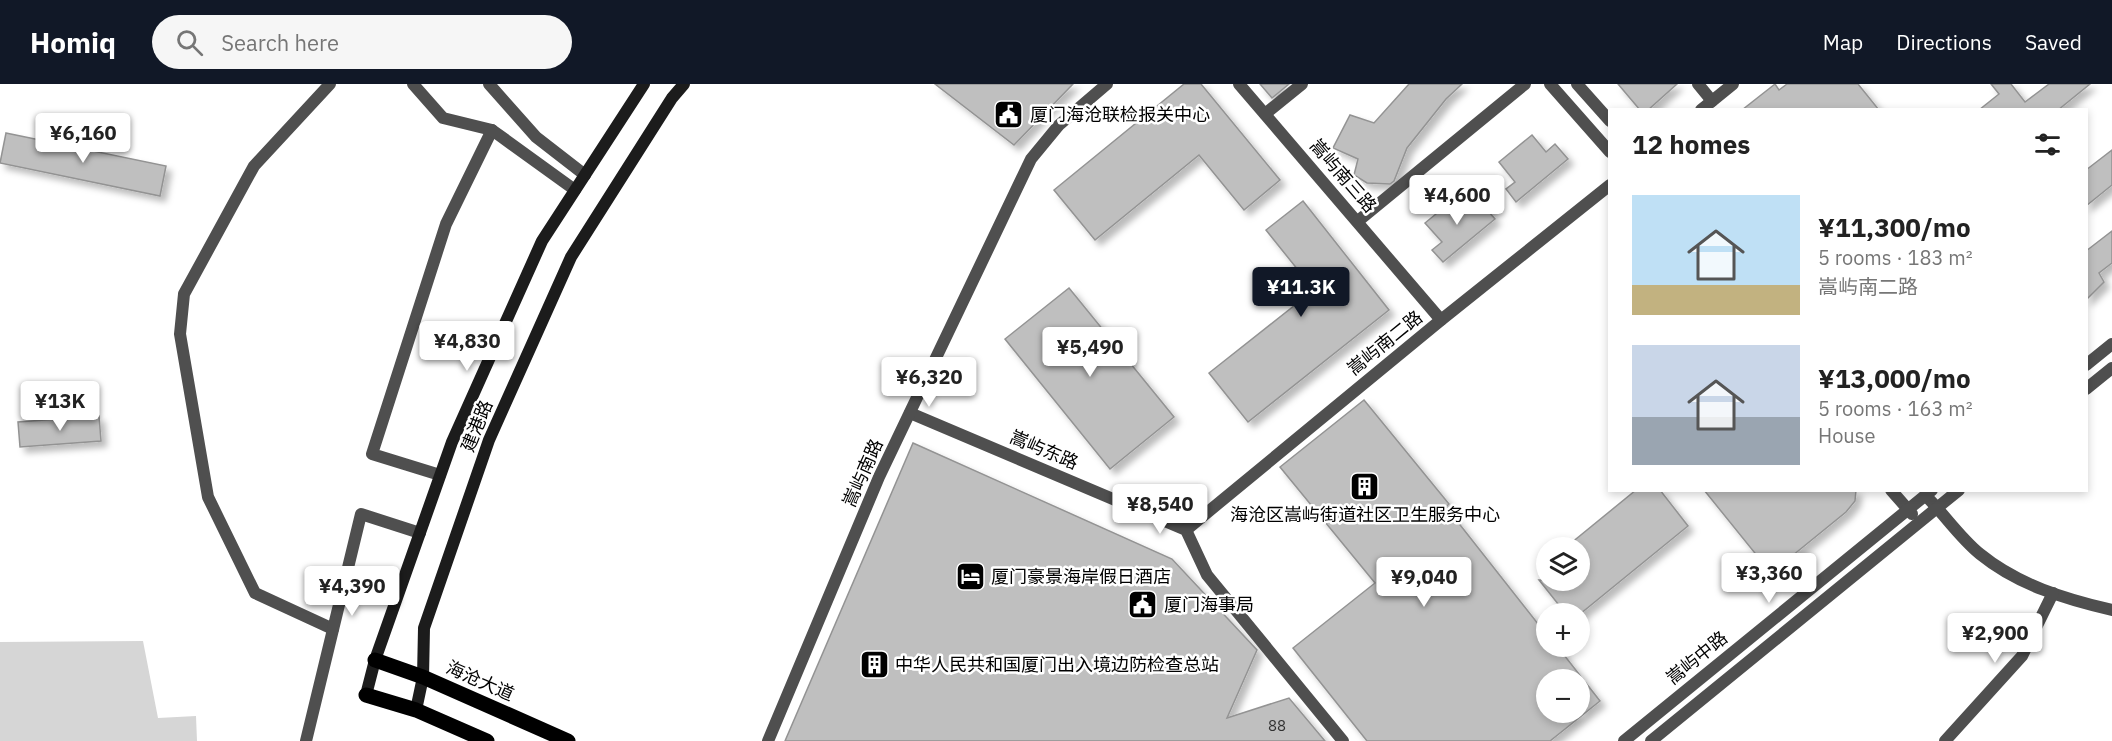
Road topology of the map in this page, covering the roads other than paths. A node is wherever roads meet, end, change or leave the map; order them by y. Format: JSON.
{"nodes":[{"id":1,"x":330,"y":84,"type":"edge"},
{"id":2,"x":413,"y":84,"type":"edge"},
{"id":3,"x":489,"y":84,"type":"edge"},
{"id":4,"x":644,"y":84,"type":"edge"},
{"id":5,"x":684,"y":84,"type":"edge"},
{"id":6,"x":1107,"y":84,"type":"edge"},
{"id":7,"x":1239,"y":84,"type":"edge"},
{"id":8,"x":1302,"y":84,"type":"edge"},
{"id":9,"x":1525,"y":84,"type":"edge"},
{"id":10,"x":1550,"y":84,"type":"edge"},
{"id":11,"x":1577,"y":84,"type":"edge"},
{"id":12,"x":1698,"y":84,"type":"edge"},
{"id":13,"x":1733,"y":84,"type":"edge"},
{"id":14,"x":1712,"y":101,"type":"junction"},
{"id":15,"x":1703,"y":108,"type":"edge"},
{"id":16,"x":1265,"y":114,"type":"junction"},
{"id":17,"x":1608,"y":119,"type":"edge"},
{"id":18,"x":492,"y":130,"type":"junction"},
{"id":19,"x":1608,"y":150,"type":"edge"},
{"id":20,"x":585,"y":175,"type":"junction"},
{"id":21,"x":1608,"y":187,"type":"edge"},
{"id":22,"x":575,"y":190,"type":"junction"},
{"id":23,"x":1358,"y":221,"type":"junction"},
{"id":24,"x":1441,"y":320,"type":"junction"},
{"id":25,"x":2112,"y":344,"type":"edge"},
{"id":26,"x":2088,"y":363,"type":"edge"},
{"id":27,"x":2112,"y":368,"type":"edge"},
{"id":28,"x":2088,"y":387,"type":"edge"},
{"id":29,"x":910,"y":413,"type":"junction"},
{"id":30,"x":440,"y":475,"type":"junction"},
{"id":31,"x":1893,"y":492,"type":"edge"},
{"id":32,"x":1927,"y":492,"type":"edge"},
{"id":33,"x":1957,"y":492,"type":"edge"},
{"id":34,"x":1937,"y":508,"type":"junction"},
{"id":35,"x":1908,"y":510,"type":"junction"},
{"id":36,"x":1920,"y":522,"type":"junction"},
{"id":37,"x":1186,"y":530,"type":"junction"},
{"id":38,"x":420,"y":533,"type":"junction"},
{"id":39,"x":2053,"y":593,"type":"junction"},
{"id":40,"x":2112,"y":610,"type":"edge"},
{"id":41,"x":333,"y":629,"type":"junction"},
{"id":42,"x":375,"y":660,"type":"junction"},
{"id":43,"x":423,"y":677,"type":"junction"},
{"id":44,"x":366,"y":695,"type":"joint"},
{"id":45,"x":416,"y":710,"type":"junction"},
{"id":46,"x":306,"y":741,"type":"edge"},
{"id":47,"x":487,"y":741,"type":"edge"},
{"id":48,"x":568,"y":741,"type":"edge"},
{"id":49,"x":768,"y":741,"type":"edge"},
{"id":50,"x":1343,"y":741,"type":"edge"},
{"id":51,"x":1624,"y":741,"type":"edge"},
{"id":52,"x":1651,"y":741,"type":"edge"},
{"id":53,"x":1945,"y":741,"type":"edge"}],
"edges":[{"from":1,"to":41,"type":"street"},
{"from":2,"to":18,"type":"street"},
{"from":3,"to":20,"type":"street"},
{"from":4,"to":20,"type":"main road","name":"建港路"},
{"from":5,"to":43,"type":"main road","name":"建港路"},
{"from":6,"to":29,"type":"street","name":"嵩屿南路"},
{"from":7,"to":16,"type":"street","name":"嵩屿南三路"},
{"from":8,"to":16,"type":"street"},
{"from":9,"to":23,"type":"street"},
{"from":10,"to":19,"type":"street"},
{"from":11,"to":17,"type":"street"},
{"from":12,"to":14,"type":"street"},
{"from":13,"to":14,"type":"street"},
{"from":14,"to":15,"type":"street"},
{"from":16,"to":23,"type":"street","name":"嵩屿南三路"},
{"from":18,"to":22,"type":"street"},
{"from":18,"to":30,"type":"street"},
{"from":20,"to":22,"type":"main road","name":"建港路"},
{"from":21,"to":24,"type":"street","name":"嵩屿南二路"},
{"from":22,"to":30,"type":"main road","name":"建港路"},
{"from":23,"to":24,"type":"street","name":"嵩屿南三路"},
{"from":24,"to":37,"type":"street","name":"嵩屿南二路"},
{"from":25,"to":26,"type":"street"},
{"from":27,"to":28,"type":"street"},
{"from":29,"to":37,"type":"street","name":"嵩屿东路"},
{"from":29,"to":49,"type":"street","name":"嵩屿南路"},
{"from":30,"to":38,"type":"main road","name":"建港路"},
{"from":31,"to":35,"type":"street"},
{"from":32,"to":34,"type":"street"},
{"from":32,"to":35,"type":"street","name":"嵩屿中路"},
{"from":33,"to":34,"type":"street","name":"嵩屿中路"},
{"from":34,"to":36,"type":"street","name":"嵩屿中路"},
{"from":34,"to":39,"type":"street"},
{"from":35,"to":36,"type":"street"},
{"from":35,"to":51,"type":"street","name":"嵩屿中路"},
{"from":36,"to":52,"type":"street","name":"嵩屿中路"},
{"from":37,"to":50,"type":"street"},
{"from":38,"to":41,"type":"street"},
{"from":38,"to":42,"type":"main road","name":"建港路"},
{"from":39,"to":40,"type":"street"},
{"from":39,"to":53,"type":"street"},
{"from":41,"to":46,"type":"street"},
{"from":42,"to":43,"type":"main road","name":"海沧大道"},
{"from":42,"to":44,"type":"main road","name":"建港路"},
{"from":43,"to":45,"type":"main road","name":"建港路"},
{"from":43,"to":48,"type":"main road","name":"海沧大道"},
{"from":44,"to":45,"type":"main road"},
{"from":45,"to":47,"type":"main road"}]}
